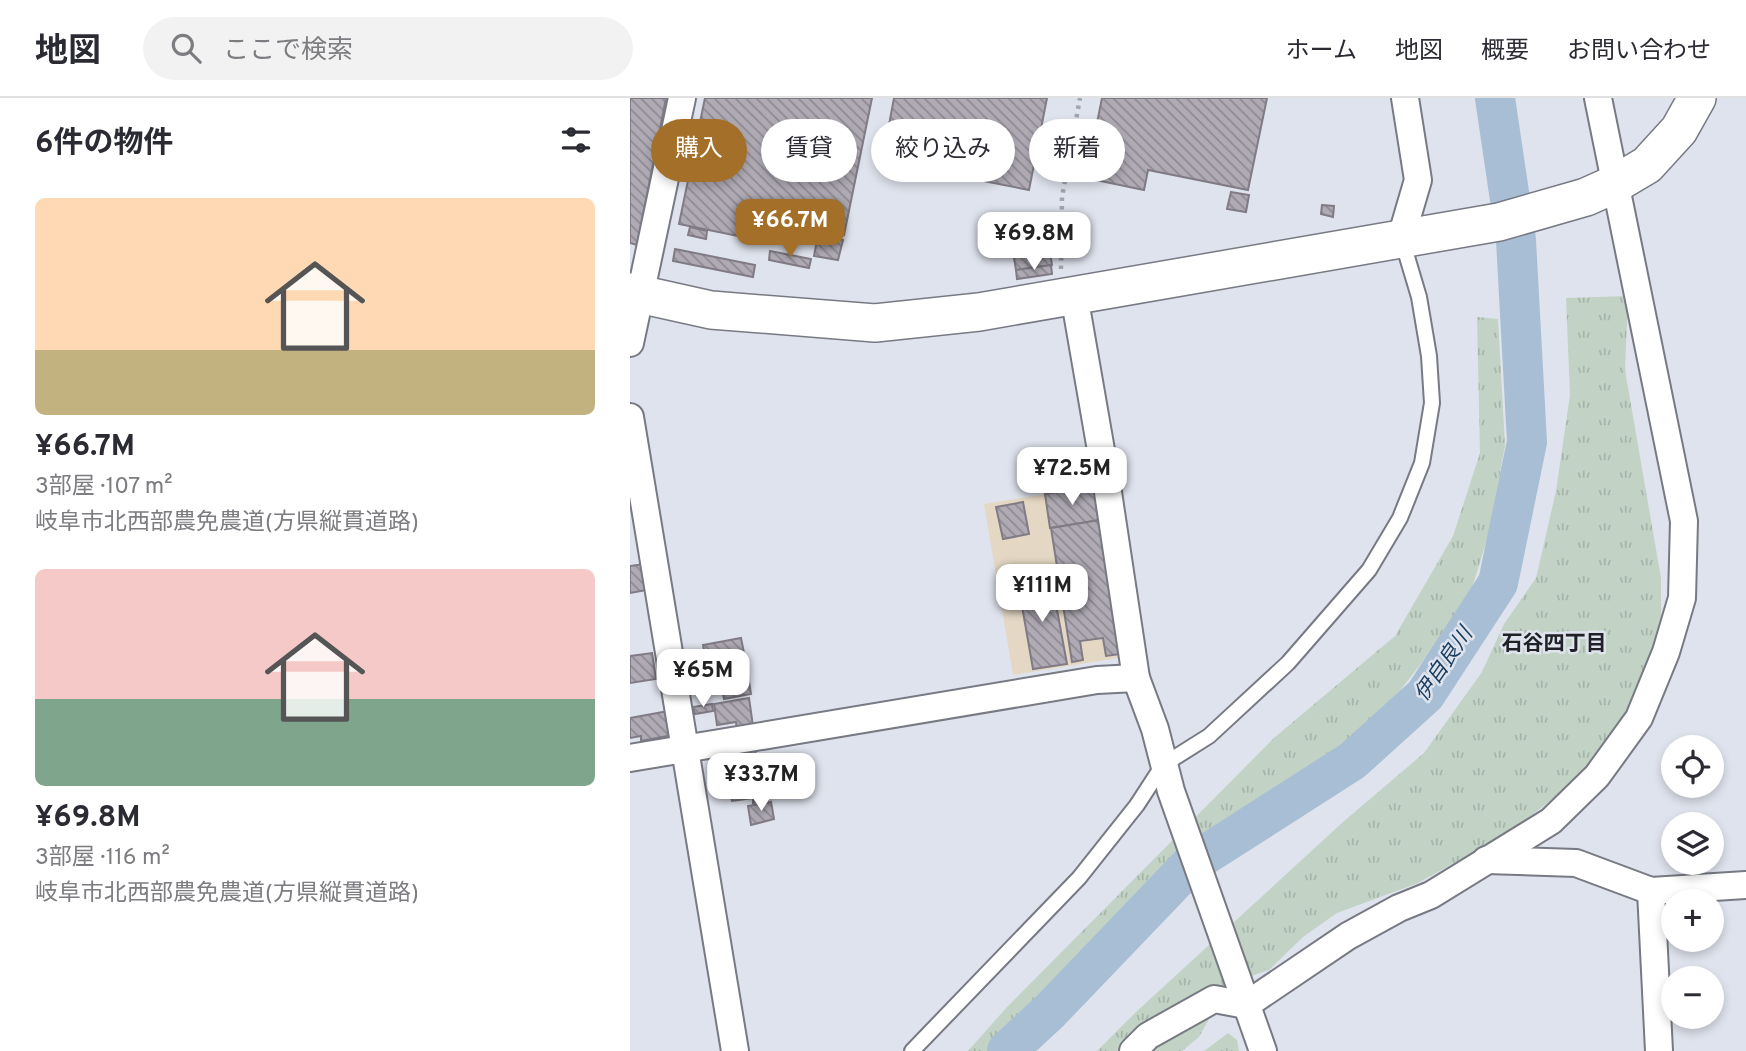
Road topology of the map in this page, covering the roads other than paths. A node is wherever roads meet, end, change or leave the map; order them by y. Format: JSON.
{"nodes":[{"id":1,"x":682,"y":98,"type":"edge"},
{"id":2,"x":1405,"y":98,"type":"edge"},
{"id":3,"x":1598,"y":98,"type":"edge"},
{"id":4,"x":1697,"y":98,"type":"edge"},
{"id":5,"x":1615,"y":184,"type":"junction"},
{"id":6,"x":1412,"y":237,"type":"junction"},
{"id":7,"x":636,"y":293,"type":"edge"},
{"id":8,"x":1068,"y":296,"type":"junction"},
{"id":9,"x":630,"y":343,"type":"edge"},
{"id":10,"x":630,"y":417,"type":"edge"},
{"id":11,"x":1136,"y":678,"type":"junction"},
{"id":12,"x":685,"y":748,"type":"junction"},
{"id":13,"x":630,"y":758,"type":"edge"},
{"id":14,"x":1163,"y":765,"type":"junction"},
{"id":15,"x":1486,"y":860,"type":"junction"},
{"id":16,"x":1746,"y":886,"type":"edge"},
{"id":17,"x":1651,"y":891,"type":"junction"},
{"id":18,"x":1242,"y":995,"type":"junction"},
{"id":19,"x":735,"y":1051,"type":"edge"},
{"id":20,"x":912,"y":1051,"type":"edge"},
{"id":21,"x":1133,"y":1051,"type":"edge"},
{"id":22,"x":1263,"y":1051,"type":"edge"},
{"id":23,"x":1659,"y":1051,"type":"edge"}],
"edges":[{"from":1,"to":7,"type":"street"},
{"from":2,"to":6,"type":"street"},
{"from":3,"to":5,"type":"street"},
{"from":4,"to":5,"type":"street"},
{"from":5,"to":6,"type":"street"},
{"from":5,"to":15,"type":"street"},
{"from":6,"to":8,"type":"street"},
{"from":6,"to":14,"type":"lane"},
{"from":7,"to":8,"type":"street"},
{"from":7,"to":9,"type":"street"},
{"from":8,"to":11,"type":"street"},
{"from":10,"to":12,"type":"street"},
{"from":11,"to":12,"type":"street"},
{"from":11,"to":14,"type":"street"},
{"from":12,"to":13,"type":"street"},
{"from":12,"to":19,"type":"street"},
{"from":14,"to":18,"type":"street"},
{"from":14,"to":20,"type":"lane"},
{"from":15,"to":17,"type":"street"},
{"from":15,"to":18,"type":"street"},
{"from":16,"to":17,"type":"street"},
{"from":17,"to":23,"type":"street"},
{"from":18,"to":21,"type":"street"},
{"from":18,"to":22,"type":"street"}]}
